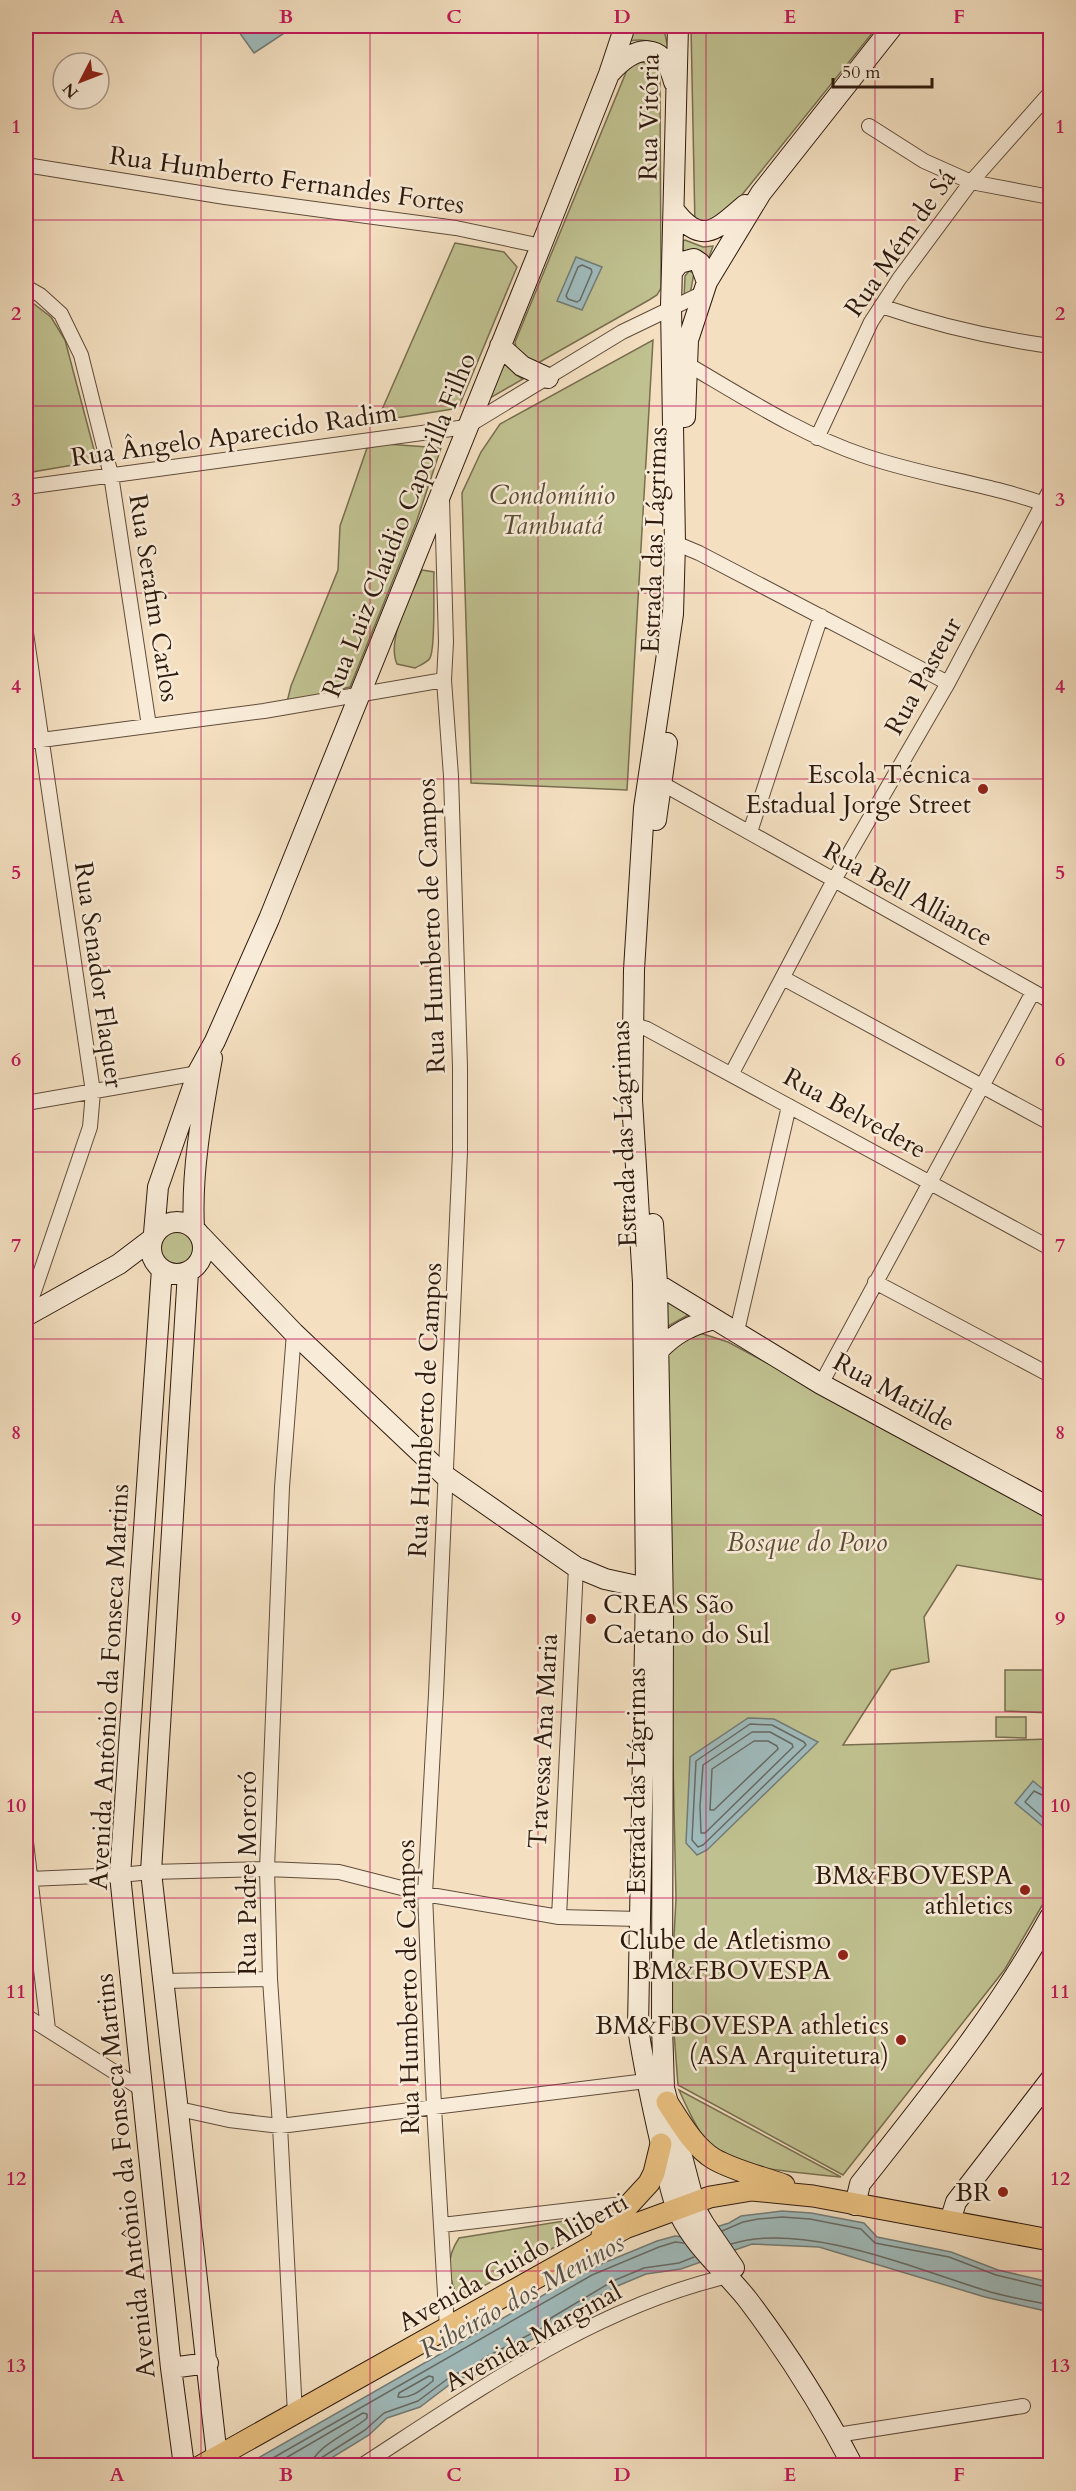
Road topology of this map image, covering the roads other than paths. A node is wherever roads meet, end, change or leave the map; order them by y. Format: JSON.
{"nodes":[{"id":1,"x":625,"y":26,"type":"edge"},
{"id":2,"x":893,"y":26,"type":"edge"},
{"id":3,"x":676,"y":27,"type":"edge"},
{"id":4,"x":609,"y":74,"type":"junction"},
{"id":5,"x":677,"y":91,"type":"junction"},
{"id":6,"x":1050,"y":93,"type":"edge"},
{"id":7,"x":869,"y":126,"type":"dead end"},
{"id":8,"x":26,"y":165,"type":"edge"},
{"id":9,"x":971,"y":182,"type":"junction"},
{"id":10,"x":761,"y":193,"type":"junction"},
{"id":11,"x":1050,"y":197,"type":"edge"},
{"id":12,"x":674,"y":210,"type":"junction"},
{"id":13,"x":541,"y":246,"type":"junction"},
{"id":14,"x":672,"y":272,"type":"junction"},
{"id":15,"x":26,"y":287,"type":"edge"},
{"id":16,"x":704,"y":288,"type":"junction"},
{"id":17,"x":881,"y":306,"type":"junction"},
{"id":18,"x":671,"y":307,"type":"junction"},
{"id":19,"x":500,"y":346,"type":"junction"},
{"id":20,"x":1050,"y":346,"type":"edge"},
{"id":21,"x":687,"y":364,"type":"junction"},
{"id":22,"x":548,"y":378,"type":"junction"},
{"id":23,"x":466,"y":427,"type":"junction"},
{"id":24,"x":817,"y":438,"type":"junction"},
{"id":25,"x":111,"y":475,"type":"junction"},
{"id":26,"x":26,"y":487,"type":"edge"},
{"id":27,"x":1050,"y":490,"type":"edge"},
{"id":28,"x":442,"y":494,"type":"junction"},
{"id":29,"x":1047,"y":505,"type":"edge"},
{"id":30,"x":681,"y":544,"type":"junction"},
{"id":31,"x":821,"y":616,"type":"junction"},
{"id":32,"x":26,"y":633,"type":"edge"},
{"id":33,"x":444,"y":680,"type":"junction"},
{"id":34,"x":948,"y":683,"type":"junction"},
{"id":35,"x":361,"y":694,"type":"junction"},
{"id":36,"x":149,"y":726,"type":"junction"},
{"id":37,"x":42,"y":740,"type":"junction"},
{"id":38,"x":26,"y":742,"type":"edge"},
{"id":39,"x":655,"y":780,"type":"junction"},
{"id":40,"x":750,"y":832,"type":"junction"},
{"id":41,"x":834,"y":880,"type":"junction"},
{"id":42,"x":783,"y":978,"type":"junction"},
{"id":43,"x":1033,"y":992,"type":"junction"},
{"id":44,"x":1050,"y":1001,"type":"edge"},
{"id":45,"x":640,"y":1027,"type":"junction"},
{"id":46,"x":204,"y":1071,"type":"junction"},
{"id":47,"x":732,"y":1073,"type":"junction"},
{"id":48,"x":983,"y":1087,"type":"junction"},
{"id":49,"x":93,"y":1092,"type":"junction"},
{"id":50,"x":26,"y":1103,"type":"edge"},
{"id":51,"x":789,"y":1106,"type":"junction"},
{"id":52,"x":180,"y":1120,"type":"junction"},
{"id":53,"x":202,"y":1122,"type":"junction"},
{"id":54,"x":1050,"y":1123,"type":"edge"},
{"id":55,"x":930,"y":1182,"type":"junction"},
{"id":56,"x":197,"y":1232,"type":"junction"},
{"id":57,"x":153,"y":1236,"type":"junction"},
{"id":58,"x":1050,"y":1248,"type":"edge"},
{"id":59,"x":119,"y":1264,"type":"junction"},
{"id":60,"x":160,"y":1267,"type":"junction"},
{"id":61,"x":190,"y":1271,"type":"junction"},
{"id":62,"x":650,"y":1279,"type":"junction"},
{"id":63,"x":874,"y":1282,"type":"junction"},
{"id":64,"x":254,"y":1290,"type":"junction"},
{"id":65,"x":26,"y":1315,"type":"edge"},
{"id":66,"x":714,"y":1319,"type":"junction"},
{"id":67,"x":737,"y":1331,"type":"junction"},
{"id":68,"x":294,"y":1333,"type":"junction"},
{"id":69,"x":658,"y":1351,"type":"junction"},
{"id":70,"x":1050,"y":1375,"type":"edge"},
{"id":71,"x":821,"y":1384,"type":"junction"},
{"id":72,"x":444,"y":1475,"type":"junction"},
{"id":73,"x":1048,"y":1504,"type":"edge"},
{"id":74,"x":576,"y":1567,"type":"junction"},
{"id":75,"x":654,"y":1588,"type":"junction"},
{"id":76,"x":26,"y":1843,"type":"edge"},
{"id":77,"x":267,"y":1869,"type":"junction"},
{"id":78,"x":151,"y":1872,"type":"junction"},
{"id":79,"x":120,"y":1875,"type":"junction"},
{"id":80,"x":30,"y":1879,"type":"junction"},
{"id":81,"x":425,"y":1894,"type":"junction"},
{"id":82,"x":560,"y":1917,"type":"junction"},
{"id":83,"x":1050,"y":1917,"type":"edge"},
{"id":84,"x":639,"y":1919,"type":"junction"},
{"id":85,"x":270,"y":1979,"type":"junction"},
{"id":86,"x":162,"y":1981,"type":"junction"},
{"id":87,"x":26,"y":2016,"type":"edge"},
{"id":88,"x":48,"y":2029,"type":"junction"},
{"id":89,"x":1050,"y":2080,"type":"edge"},
{"id":90,"x":646,"y":2081,"type":"junction"},
{"id":91,"x":143,"y":2090,"type":"junction"},
{"id":92,"x":1050,"y":2094,"type":"edge"},
{"id":93,"x":667,"y":2102,"type":"junction"},
{"id":94,"x":434,"y":2108,"type":"junction"},
{"id":95,"x":179,"y":2109,"type":"junction"},
{"id":96,"x":1028,"y":2109,"type":"junction"},
{"id":97,"x":280,"y":2126,"type":"junction"},
{"id":98,"x":661,"y":2144,"type":"junction"},
{"id":99,"x":813,"y":2196,"type":"junction"},
{"id":100,"x":632,"y":2203,"type":"junction"},
{"id":101,"x":685,"y":2205,"type":"junction"},
{"id":102,"x":855,"y":2205,"type":"junction"},
{"id":103,"x":950,"y":2221,"type":"junction"},
{"id":104,"x":442,"y":2225,"type":"junction"},
{"id":105,"x":1050,"y":2240,"type":"edge"},
{"id":106,"x":586,"y":2250,"type":"junction"},
{"id":107,"x":731,"y":2275,"type":"junction"},
{"id":108,"x":447,"y":2328,"type":"junction"},
{"id":109,"x":208,"y":2364,"type":"junction"},
{"id":110,"x":171,"y":2368,"type":"junction"},
{"id":111,"x":1023,"y":2406,"type":"dead end"},
{"id":112,"x":295,"y":2414,"type":"junction"},
{"id":113,"x":837,"y":2435,"type":"junction"},
{"id":114,"x":209,"y":2462,"type":"edge"},
{"id":115,"x":184,"y":2466,"type":"edge"},
{"id":116,"x":361,"y":2466,"type":"edge"},
{"id":117,"x":853,"y":2466,"type":"edge"}],
"edges":[{"from":1,"to":4,"type":"street","name":"Rua Luiz Claúdio Capovilla Filho"},
{"from":2,"to":10,"type":"street","name":"Estrada das Lágrimas"},
{"from":3,"to":5,"type":"street","name":"Rua Vitória"},
{"from":4,"to":5,"type":"street"},
{"from":4,"to":13,"type":"street","name":"Rua Luiz Claúdio Capovilla Filho"},
{"from":5,"to":12,"type":"street","name":"Rua Vitória"},
{"from":6,"to":9,"type":"street","name":"Rua Mém de Sá"},
{"from":7,"to":9,"type":"street"},
{"from":8,"to":13,"type":"street","name":"Rua Humberto Fernandes Fortes"},
{"from":9,"to":11,"type":"street"},
{"from":9,"to":17,"type":"street","name":"Rua Mém de Sá"},
{"from":10,"to":12,"type":"street"},
{"from":10,"to":16,"type":"street","name":"Estrada das Lágrimas"},
{"from":12,"to":14,"type":"street","name":"Estrada das Lágrimas"},
{"from":13,"to":19,"type":"street","name":"Rua Luiz Claúdio Capovilla Filho"},
{"from":14,"to":16,"type":"street"},
{"from":14,"to":18,"type":"street","name":"Estrada das Lágrimas"},
{"from":15,"to":25,"type":"street","name":"Rua Serafim Carlos"},
{"from":16,"to":18,"type":"street","name":"Rua Ângelo Aparecido Radim"},
{"from":16,"to":21,"type":"street","name":"Estrada das Lágrimas"},
{"from":17,"to":20,"type":"street"},
{"from":17,"to":24,"type":"street","name":"Rua Mém de Sá"},
{"from":18,"to":22,"type":"street","name":"Rua Ângelo Aparecido Radim"},
{"from":18,"to":30,"type":"street","name":"Estrada das Lágrimas"},
{"from":19,"to":22,"type":"street"},
{"from":19,"to":23,"type":"street","name":"Rua Luiz Claúdio Capovilla Filho"},
{"from":21,"to":24,"type":"street"},
{"from":21,"to":30,"type":"street","name":"Estrada das Lágrimas"},
{"from":22,"to":23,"type":"street","name":"Rua Ângelo Aparecido Radim"},
{"from":23,"to":25,"type":"street","name":"Rua Ângelo Aparecido Radim"},
{"from":23,"to":28,"type":"street","name":"Rua Luiz Claúdio Capovilla Filho"},
{"from":24,"to":29,"type":"street"},
{"from":25,"to":26,"type":"street","name":"Rua Ângelo Aparecido Radim"},
{"from":25,"to":36,"type":"street","name":"Rua Serafim Carlos"},
{"from":27,"to":29,"type":"street","name":"Rua Pasteur"},
{"from":28,"to":33,"type":"street","name":"Rua Humberto de Campos"},
{"from":28,"to":35,"type":"street","name":"Rua Luiz Claúdio Capovilla Filho"},
{"from":29,"to":34,"type":"street","name":"Rua Pasteur"},
{"from":30,"to":31,"type":"street"},
{"from":30,"to":39,"type":"street","name":"Estrada das Lágrimas"},
{"from":31,"to":34,"type":"street"},
{"from":31,"to":40,"type":"street"},
{"from":32,"to":37,"type":"street","name":"Rua Senador Flaquer"},
{"from":33,"to":35,"type":"street"},
{"from":33,"to":72,"type":"street","name":"Rua Humberto de Campos"},
{"from":34,"to":41,"type":"street","name":"Rua Pasteur"},
{"from":35,"to":36,"type":"street"},
{"from":35,"to":46,"type":"street","name":"Rua Luiz Claúdio Capovilla Filho"},
{"from":36,"to":37,"type":"street"},
{"from":37,"to":38,"type":"street"},
{"from":37,"to":49,"type":"street","name":"Rua Senador Flaquer"},
{"from":39,"to":40,"type":"street","name":"Rua Bell Alliance"},
{"from":39,"to":45,"type":"street","name":"Estrada das Lágrimas"},
{"from":40,"to":41,"type":"street","name":"Rua Bell Alliance"},
{"from":41,"to":42,"type":"street","name":"Rua Pasteur"},
{"from":41,"to":43,"type":"street","name":"Rua Bell Alliance"},
{"from":42,"to":47,"type":"street","name":"Rua Pasteur"},
{"from":42,"to":48,"type":"street"},
{"from":43,"to":44,"type":"street","name":"Rua Bell Alliance"},
{"from":43,"to":48,"type":"street"},
{"from":45,"to":47,"type":"street","name":"Rua Belvedere"},
{"from":45,"to":62,"type":"street","name":"Estrada das Lágrimas"},
{"from":46,"to":49,"type":"street"},
{"from":46,"to":52,"type":"street","name":"Rua Luiz Claúdio Capovilla Filho"},
{"from":46,"to":53,"type":"street","name":"Rua Luiz Claúdio Capovilla Filho"},
{"from":47,"to":51,"type":"street","name":"Rua Belvedere"},
{"from":48,"to":54,"type":"street"},
{"from":48,"to":55,"type":"street"},
{"from":49,"to":50,"type":"street"},
{"from":49,"to":65,"type":"street","name":"Rua Senador Flaquer"},
{"from":51,"to":55,"type":"street","name":"Rua Belvedere"},
{"from":51,"to":67,"type":"street"},
{"from":52,"to":53,"type":"street"},
{"from":52,"to":57,"type":"street","name":"Rua Luiz Claúdio Capovilla Filho"},
{"from":53,"to":56,"type":"street","name":"Rua Luiz Claúdio Capovilla Filho"},
{"from":55,"to":58,"type":"street","name":"Rua Belvedere"},
{"from":55,"to":63,"type":"street"},
{"from":56,"to":57,"type":"street"},
{"from":56,"to":61,"type":"street"},
{"from":56,"to":64,"type":"street"},
{"from":57,"to":59,"type":"street"},
{"from":57,"to":60,"type":"street"},
{"from":59,"to":60,"type":"street"},
{"from":59,"to":65,"type":"street"},
{"from":60,"to":61,"type":"street"},
{"from":60,"to":79,"type":"street","name":"Avenida Antônio da Fonseca Martins"},
{"from":61,"to":64,"type":"street"},
{"from":61,"to":78,"type":"street","name":"Avenida Antônio da Fonseca Martins"},
{"from":62,"to":66,"type":"street","name":"Rua Matilde"},
{"from":62,"to":69,"type":"street","name":"Estrada das Lágrimas"},
{"from":62,"to":75,"type":"street","name":"Estrada das Lágrimas"},
{"from":63,"to":70,"type":"street"},
{"from":63,"to":71,"type":"street"},
{"from":64,"to":68,"type":"street"},
{"from":66,"to":67,"type":"street","name":"Rua Matilde"},
{"from":66,"to":69,"type":"street"},
{"from":67,"to":71,"type":"street","name":"Rua Matilde"},
{"from":68,"to":72,"type":"street"},
{"from":68,"to":77,"type":"street","name":"Rua Padre Mororó"},
{"from":69,"to":75,"type":"street","name":"Estrada das Lágrimas"},
{"from":71,"to":73,"type":"street","name":"Rua Matilde"},
{"from":72,"to":74,"type":"street"},
{"from":72,"to":81,"type":"street","name":"Rua Humberto de Campos"},
{"from":74,"to":75,"type":"street"},
{"from":74,"to":82,"type":"street","name":"Travessa Ana Maria"},
{"from":75,"to":84,"type":"street","name":"Estrada das Lágrimas"},
{"from":75,"to":93,"type":"street","name":"Estrada das Lágrimas"},
{"from":76,"to":80,"type":"street"},
{"from":77,"to":78,"type":"street"},
{"from":77,"to":81,"type":"street"},
{"from":77,"to":85,"type":"street","name":"Rua Padre Mororó"},
{"from":78,"to":79,"type":"street"},
{"from":78,"to":86,"type":"street","name":"Avenida Antônio da Fonseca Martins"},
{"from":79,"to":80,"type":"street"},
{"from":79,"to":91,"type":"street","name":"Avenida Antônio da Fonseca Martins"},
{"from":80,"to":88,"type":"street"},
{"from":81,"to":82,"type":"street"},
{"from":81,"to":94,"type":"street","name":"Rua Humberto de Campos"},
{"from":82,"to":84,"type":"street"},
{"from":83,"to":102,"type":"street"},
{"from":84,"to":90,"type":"street","name":"Estrada das Lágrimas"},
{"from":85,"to":86,"type":"street"},
{"from":85,"to":97,"type":"street","name":"Rua Padre Mororó"},
{"from":86,"to":95,"type":"street","name":"Avenida Antônio da Fonseca Martins"},
{"from":87,"to":88,"type":"street"},
{"from":88,"to":91,"type":"street"},
{"from":89,"to":96,"type":"street"},
{"from":90,"to":94,"type":"street"},
{"from":90,"to":98,"type":"street","name":"Estrada das Lágrimas"},
{"from":91,"to":110,"type":"street","name":"Avenida Antônio da Fonseca Martins"},
{"from":92,"to":96,"type":"street"},
{"from":93,"to":99,"type":"main road"},
{"from":93,"to":101,"type":"street","name":"Estrada das Lágrimas"},
{"from":94,"to":97,"type":"street"},
{"from":94,"to":104,"type":"street","name":"Rua Humberto de Campos"},
{"from":95,"to":97,"type":"street"},
{"from":95,"to":109,"type":"street","name":"Avenida Antônio da Fonseca Martins"},
{"from":96,"to":103,"type":"street"},
{"from":97,"to":112,"type":"street","name":"Rua Padre Mororó"},
{"from":98,"to":100,"type":"main road"},
{"from":98,"to":101,"type":"street","name":"Estrada das Lágrimas"},
{"from":99,"to":101,"type":"main road","name":"Avenida Guido Aliberti"},
{"from":99,"to":102,"type":"main road","name":"Avenida Guido Aliberti"},
{"from":100,"to":104,"type":"street"},
{"from":100,"to":106,"type":"main road"},
{"from":101,"to":106,"type":"main road","name":"Avenida Guido Aliberti"},
{"from":101,"to":107,"type":"street","name":"Estrada das Lágrimas"},
{"from":102,"to":103,"type":"main road","name":"Avenida Guido Aliberti"},
{"from":103,"to":105,"type":"main road","name":"Avenida Guido Aliberti"},
{"from":104,"to":108,"type":"street","name":"Rua Humberto de Campos"},
{"from":106,"to":108,"type":"main road","name":"Avenida Guido Aliberti"},
{"from":107,"to":113,"type":"street","name":"Estrada das Lágrimas"},
{"from":107,"to":116,"type":"street","name":"Avenida Marginal"},
{"from":108,"to":112,"type":"main road","name":"Avenida Guido Aliberti"},
{"from":109,"to":110,"type":"street"},
{"from":109,"to":114,"type":"street","name":"Avenida Antônio da Fonseca Martins"},
{"from":110,"to":115,"type":"street","name":"Avenida Antônio da Fonseca Martins"},
{"from":111,"to":113,"type":"street"},
{"from":112,"to":114,"type":"main road","name":"Avenida Guido Aliberti"},
{"from":113,"to":117,"type":"street","name":"Estrada das Lágrimas"}]}
